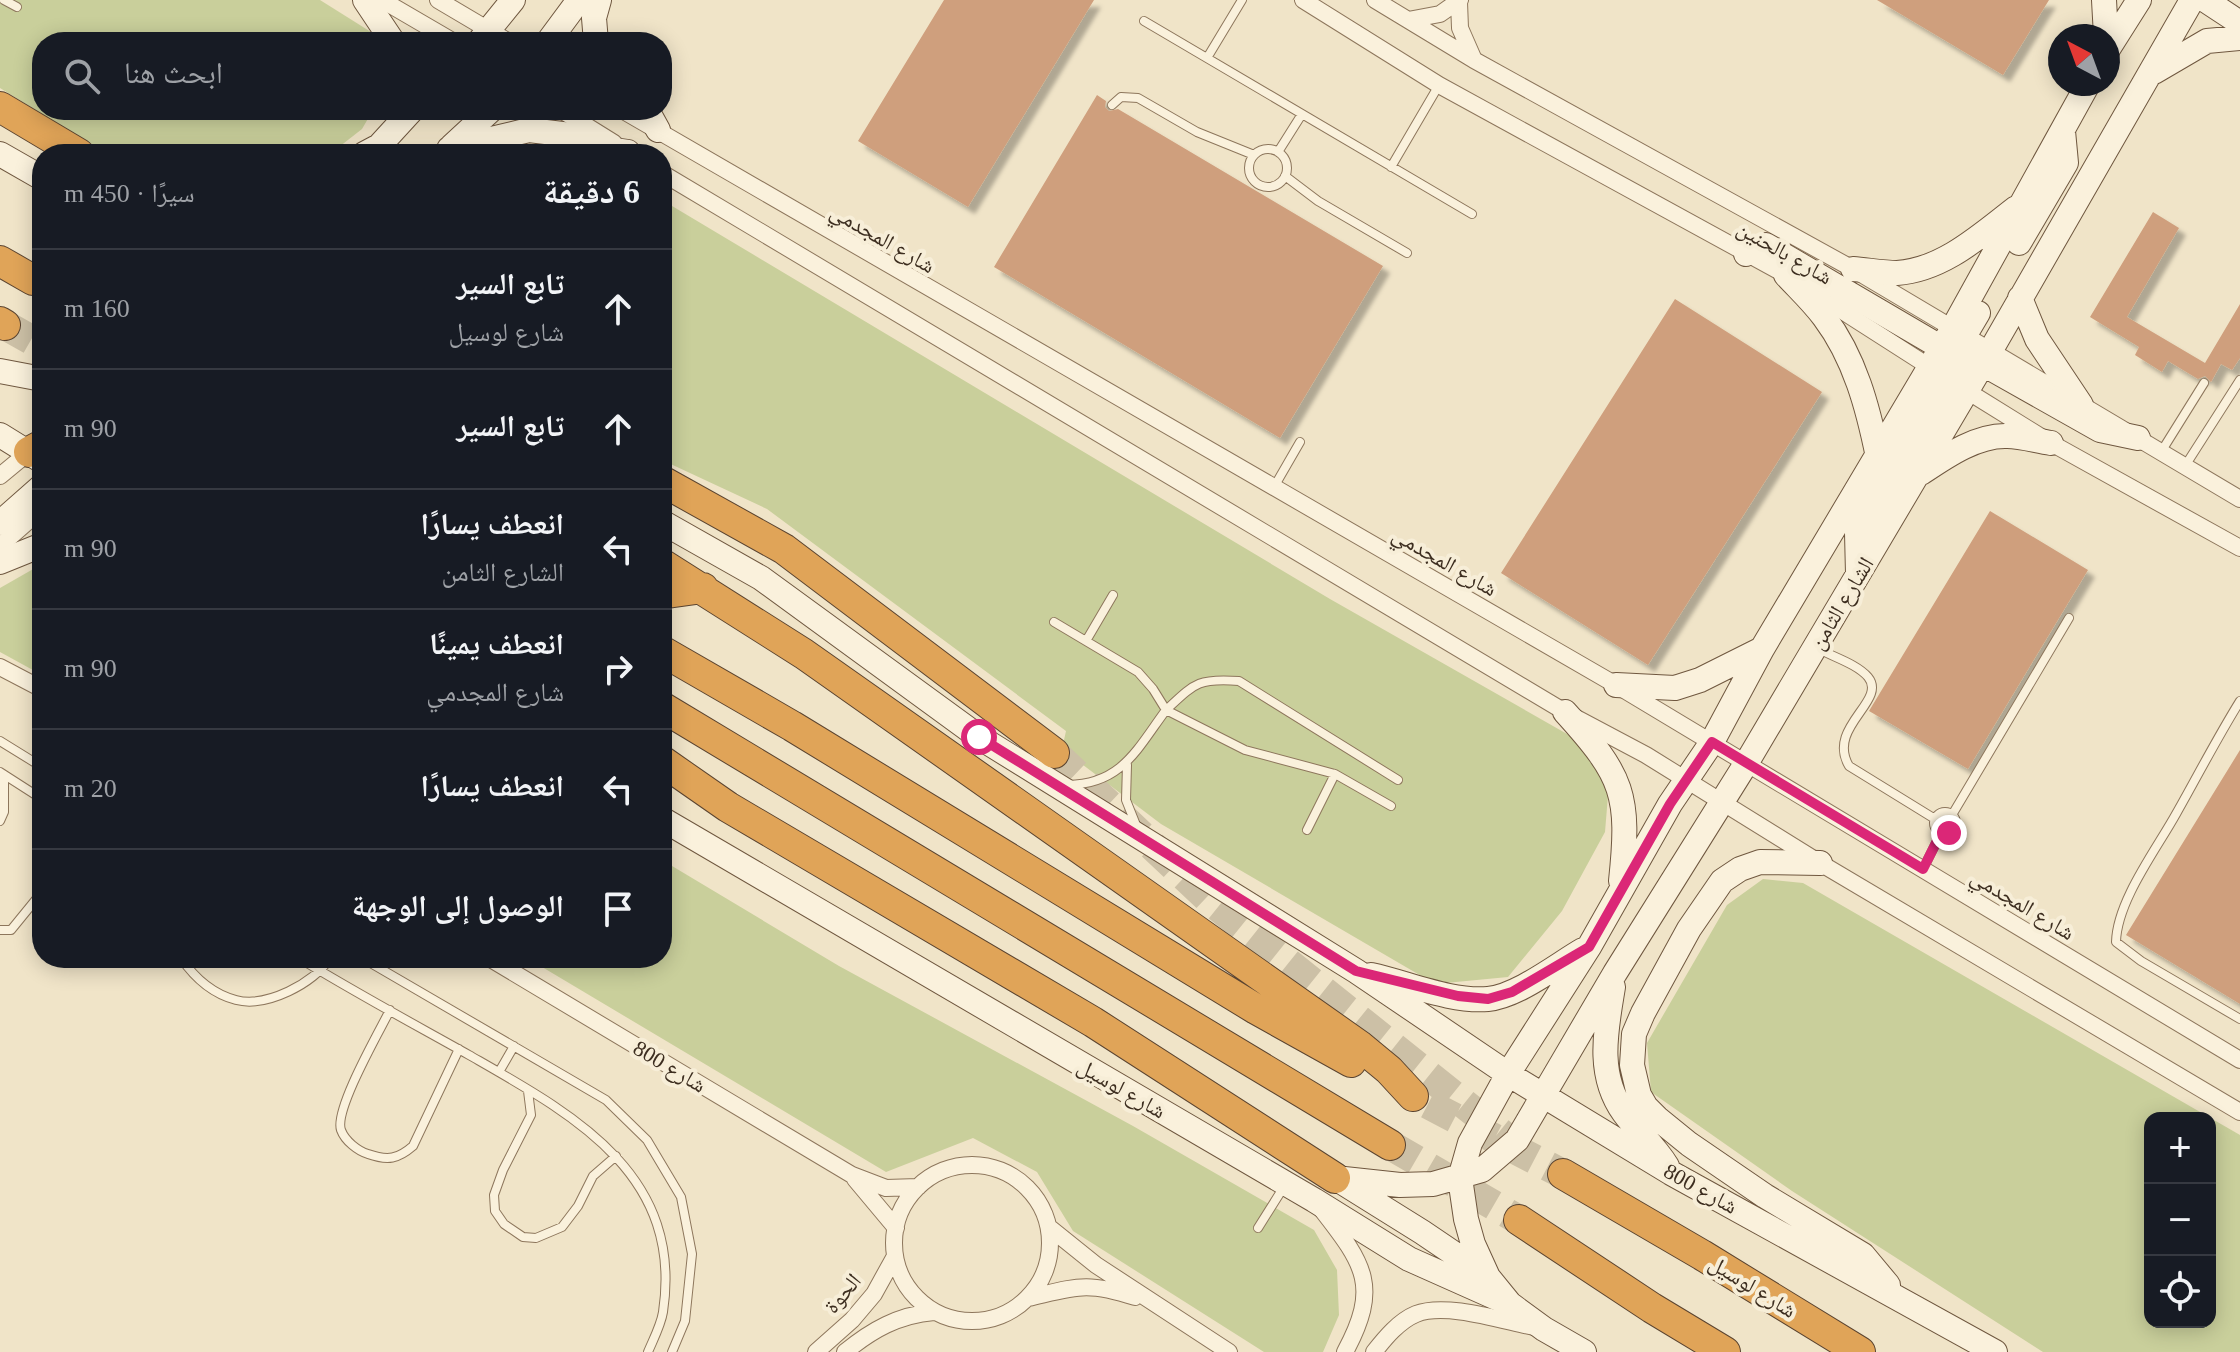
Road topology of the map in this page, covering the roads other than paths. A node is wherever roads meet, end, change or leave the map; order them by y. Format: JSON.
{"nodes":[{"id":1,"x":4,"y":0,"type":"edge"},
{"id":2,"x":365,"y":0,"type":"edge"},
{"id":3,"x":382,"y":0,"type":"edge"},
{"id":4,"x":438,"y":0,"type":"edge"},
{"id":5,"x":513,"y":0,"type":"edge"},
{"id":6,"x":579,"y":0,"type":"edge"},
{"id":7,"x":599,"y":0,"type":"edge"},
{"id":8,"x":1242,"y":0,"type":"edge"},
{"id":9,"x":1303,"y":0,"type":"edge"},
{"id":10,"x":1375,"y":0,"type":"edge"},
{"id":11,"x":2104,"y":0,"type":"edge"},
{"id":12,"x":2139,"y":0,"type":"edge"},
{"id":13,"x":2192,"y":0,"type":"edge"},
{"id":14,"x":2205,"y":0,"type":"edge"},
{"id":15,"x":1460,"y":1,"type":"edge"},
{"id":16,"x":17,"y":7,"type":"dead end"},
{"id":17,"x":1408,"y":20,"type":"junction"},
{"id":18,"x":1144,"y":21,"type":"dead end"},
{"id":19,"x":2240,"y":23,"type":"edge"},
{"id":20,"x":2105,"y":24,"type":"edge"},
{"id":21,"x":2120,"y":30,"type":"edge"},
{"id":22,"x":386,"y":32,"type":"edge"},
{"id":23,"x":437,"y":32,"type":"edge"},
{"id":24,"x":483,"y":32,"type":"edge"},
{"id":25,"x":495,"y":32,"type":"edge"},
{"id":26,"x":555,"y":32,"type":"edge"},
{"id":27,"x":595,"y":32,"type":"edge"},
{"id":28,"x":2240,"y":38,"type":"edge"},
{"id":29,"x":1207,"y":58,"type":"junction"},
{"id":30,"x":1474,"y":60,"type":"junction"},
{"id":31,"x":2152,"y":73,"type":"junction"},
{"id":32,"x":1439,"y":85,"type":"junction"},
{"id":33,"x":2082,"y":96,"type":"edge"},
{"id":34,"x":1112,"y":105,"type":"dead end"},
{"id":35,"x":0,"y":107,"type":"edge"},
{"id":36,"x":1302,"y":114,"type":"junction"},
{"id":37,"x":402,"y":120,"type":"edge"},
{"id":38,"x":480,"y":120,"type":"edge"},
{"id":39,"x":577,"y":120,"type":"edge"},
{"id":40,"x":652,"y":120,"type":"edge"},
{"id":41,"x":2063,"y":131,"type":"junction"},
{"id":42,"x":62,"y":144,"type":"edge"},
{"id":43,"x":379,"y":144,"type":"edge"},
{"id":44,"x":455,"y":144,"type":"edge"},
{"id":45,"x":476,"y":144,"type":"edge"},
{"id":46,"x":593,"y":144,"type":"edge"},
{"id":47,"x":616,"y":144,"type":"edge"},
{"id":48,"x":1278,"y":152,"type":"junction"},
{"id":49,"x":0,"y":154,"type":"edge"},
{"id":50,"x":1254,"y":155,"type":"junction"},
{"id":51,"x":1391,"y":167,"type":"junction"},
{"id":52,"x":32,"y":172,"type":"edge"},
{"id":53,"x":1285,"y":176,"type":"junction"},
{"id":54,"x":672,"y":179,"type":"edge"},
{"id":55,"x":2024,"y":201,"type":"junction"},
{"id":56,"x":1472,"y":214,"type":"dead end"},
{"id":57,"x":1407,"y":253,"type":"dead end"},
{"id":58,"x":1746,"y":254,"type":"junction"},
{"id":59,"x":0,"y":261,"type":"edge"},
{"id":60,"x":1853,"y":269,"type":"junction"},
{"id":61,"x":1786,"y":275,"type":"junction"},
{"id":62,"x":32,"y":279,"type":"edge"},
{"id":63,"x":2020,"y":298,"type":"junction"},
{"id":64,"x":1960,"y":357,"type":"junction"},
{"id":65,"x":0,"y":371,"type":"edge"},
{"id":66,"x":32,"y":377,"type":"edge"},
{"id":67,"x":2240,"y":380,"type":"edge"},
{"id":68,"x":2204,"y":383,"type":"dead end"},
{"id":69,"x":2081,"y":405,"type":"junction"},
{"id":70,"x":0,"y":435,"type":"edge"},
{"id":71,"x":2138,"y":438,"type":"junction"},
{"id":72,"x":1300,"y":442,"type":"dead end"},
{"id":73,"x":2051,"y":443,"type":"junction"},
{"id":74,"x":32,"y":447,"type":"edge"},
{"id":75,"x":2161,"y":452,"type":"junction"},
{"id":76,"x":32,"y":455,"type":"edge"},
{"id":77,"x":1878,"y":457,"type":"junction"},
{"id":78,"x":2185,"y":466,"type":"junction"},
{"id":79,"x":0,"y":476,"type":"edge"},
{"id":80,"x":1915,"y":477,"type":"junction"},
{"id":81,"x":672,"y":487,"type":"edge"},
{"id":82,"x":1273,"y":488,"type":"junction"},
{"id":83,"x":32,"y":495,"type":"edge"},
{"id":84,"x":2240,"y":499,"type":"edge"},
{"id":85,"x":32,"y":518,"type":"edge"},
{"id":86,"x":0,"y":523,"type":"edge"},
{"id":87,"x":672,"y":528,"type":"edge"},
{"id":88,"x":0,"y":546,"type":"edge"},
{"id":89,"x":2240,"y":548,"type":"edge"},
{"id":90,"x":32,"y":549,"type":"edge"},
{"id":91,"x":0,"y":562,"type":"edge"},
{"id":92,"x":672,"y":570,"type":"edge"},
{"id":93,"x":1858,"y":574,"type":"junction"},
{"id":94,"x":703,"y":588,"type":"junction"},
{"id":95,"x":672,"y":592,"type":"edge"},
{"id":96,"x":1113,"y":595,"type":"dead end"},
{"id":97,"x":2069,"y":618,"type":"dead end"},
{"id":98,"x":1054,"y":622,"type":"dead end"},
{"id":99,"x":1086,"y":641,"type":"junction"},
{"id":100,"x":1815,"y":647,"type":"junction"},
{"id":101,"x":1762,"y":649,"type":"junction"},
{"id":102,"x":672,"y":657,"type":"edge"},
{"id":103,"x":0,"y":667,"type":"edge"},
{"id":104,"x":32,"y":684,"type":"edge"},
{"id":105,"x":1616,"y":685,"type":"junction"},
{"id":106,"x":2240,"y":701,"type":"edge"},
{"id":107,"x":1166,"y":710,"type":"junction"},
{"id":108,"x":1565,"y":712,"type":"junction"},
{"id":109,"x":672,"y":713,"type":"edge"},
{"id":110,"x":0,"y":741,"type":"edge"},
{"id":111,"x":1712,"y":742,"type":"junction"},
{"id":112,"x":1054,"y":753,"type":"tunnel mouth"},
{"id":113,"x":32,"y":761,"type":"edge"},
{"id":114,"x":1747,"y":762,"type":"junction"},
{"id":115,"x":1127,"y":764,"type":"junction"},
{"id":116,"x":672,"y":768,"type":"edge"},
{"id":117,"x":2,"y":773,"type":"edge"},
{"id":118,"x":1335,"y":774,"type":"junction"},
{"id":119,"x":1685,"y":779,"type":"junction"},
{"id":120,"x":1398,"y":780,"type":"dead end"},
{"id":121,"x":1057,"y":784,"type":"junction"},
{"id":122,"x":32,"y":792,"type":"edge"},
{"id":123,"x":1721,"y":803,"type":"junction"},
{"id":124,"x":1391,"y":806,"type":"dead end"},
{"id":125,"x":1952,"y":815,"type":"junction"},
{"id":126,"x":1935,"y":819,"type":"junction"},
{"id":127,"x":0,"y":821,"type":"edge"},
{"id":128,"x":672,"y":825,"type":"edge"},
{"id":129,"x":1307,"y":830,"type":"dead end"},
{"id":130,"x":1941,"y":833,"type":"junction"},
{"id":131,"x":1150,"y":843,"type":"junction"},
{"id":132,"x":1820,"y":863,"type":"junction"},
{"id":133,"x":1923,"y":869,"type":"junction"},
{"id":134,"x":1620,"y":892,"type":"junction"},
{"id":135,"x":32,"y":904,"type":"edge"},
{"id":136,"x":0,"y":930,"type":"edge"},
{"id":137,"x":1589,"y":947,"type":"junction"},
{"id":138,"x":190,"y":968,"type":"edge"},
{"id":139,"x":315,"y":968,"type":"edge"},
{"id":140,"x":324,"y":968,"type":"edge"},
{"id":141,"x":379,"y":968,"type":"edge"},
{"id":142,"x":506,"y":968,"type":"edge"},
{"id":143,"x":1356,"y":971,"type":"junction"},
{"id":144,"x":322,"y":972,"type":"junction"},
{"id":145,"x":1615,"y":973,"type":"junction"},
{"id":146,"x":390,"y":1010,"type":"junction"},
{"id":147,"x":2240,"y":1019,"type":"edge"},
{"id":148,"x":514,"y":1046,"type":"junction"},
{"id":149,"x":459,"y":1049,"type":"junction"},
{"id":150,"x":2240,"y":1060,"type":"edge"},
{"id":151,"x":499,"y":1072,"type":"junction"},
{"id":152,"x":1508,"y":1074,"type":"junction"},
{"id":153,"x":528,"y":1091,"type":"junction"},
{"id":154,"x":1544,"y":1095,"type":"junction"},
{"id":155,"x":2240,"y":1112,"type":"edge"},
{"id":156,"x":1390,"y":1145,"type":"tunnel mouth"},
{"id":157,"x":616,"y":1156,"type":"junction"},
{"id":158,"x":1671,"y":1173,"type":"junction"},
{"id":159,"x":1563,"y":1174,"type":"tunnel mouth"},
{"id":160,"x":852,"y":1175,"type":"junction"},
{"id":161,"x":1335,"y":1178,"type":"junction"},
{"id":162,"x":1460,"y":1178,"type":"junction"},
{"id":163,"x":1285,"y":1184,"type":"junction"},
{"id":164,"x":918,"y":1187,"type":"junction"},
{"id":165,"x":1314,"y":1200,"type":"junction"},
{"id":166,"x":1519,"y":1220,"type":"tunnel mouth"},
{"id":167,"x":896,"y":1228,"type":"junction"},
{"id":168,"x":1050,"y":1228,"type":"junction"},
{"id":169,"x":1258,"y":1228,"type":"dead end"},
{"id":170,"x":895,"y":1256,"type":"junction"},
{"id":171,"x":1488,"y":1277,"type":"junction"},
{"id":172,"x":1897,"y":1296,"type":"junction"},
{"id":173,"x":1028,"y":1298,"type":"junction"},
{"id":174,"x":1156,"y":1304,"type":"junction"},
{"id":175,"x":1510,"y":1304,"type":"junction"},
{"id":176,"x":934,"y":1312,"type":"junction"},
{"id":177,"x":1544,"y":1329,"type":"junction"},
{"id":178,"x":1378,"y":1349,"type":"edge"},
{"id":179,"x":847,"y":1351,"type":"edge"},
{"id":180,"x":648,"y":1352,"type":"edge"},
{"id":181,"x":672,"y":1352,"type":"edge"},
{"id":182,"x":816,"y":1352,"type":"edge"},
{"id":183,"x":1229,"y":1352,"type":"edge"},
{"id":184,"x":1345,"y":1352,"type":"edge"},
{"id":185,"x":1584,"y":1352,"type":"edge"},
{"id":186,"x":1725,"y":1352,"type":"edge"},
{"id":187,"x":1860,"y":1352,"type":"edge"},
{"id":188,"x":1995,"y":1352,"type":"edge"}],
"edges":[{"from":1,"to":16,"type":"lane"},
{"from":2,"to":22,"type":"street"},
{"from":3,"to":23,"type":"street"},
{"from":4,"to":24,"type":"street"},
{"from":5,"to":25,"type":"street"},
{"from":6,"to":26,"type":"street"},
{"from":7,"to":27,"type":"street"},
{"from":8,"to":29,"type":"lane"},
{"from":9,"to":32,"type":"street","name":"شارع بالحنين"},
{"from":10,"to":17,"type":"street","name":"شارع بالحنين"},
{"from":11,"to":20,"type":"street"},
{"from":12,"to":21,"type":"street"},
{"from":13,"to":31,"type":"street","name":"الشارع الثامن"},
{"from":14,"to":19,"type":"street"},
{"from":15,"to":17,"type":"street"},
{"from":15,"to":30,"type":"street"},
{"from":17,"to":30,"type":"street","name":"شارع بالحنين"},
{"from":18,"to":29,"type":"lane"},
{"from":28,"to":31,"type":"street"},
{"from":29,"to":36,"type":"lane"},
{"from":30,"to":60,"type":"street","name":"شارع بالحنين"},
{"from":31,"to":63,"type":"street","name":"الشارع الثامن"},
{"from":32,"to":51,"type":"lane"},
{"from":32,"to":58,"type":"street","name":"شارع بالحنين"},
{"from":33,"to":41,"type":"street","name":"الشارع الثامن"},
{"from":34,"to":50,"type":"lane"},
{"from":35,"to":42,"type":"highway"},
{"from":36,"to":48,"type":"lane"},
{"from":36,"to":51,"type":"lane"},
{"from":37,"to":43,"type":"street"},
{"from":38,"to":44,"type":"street"},
{"from":39,"to":47,"type":"street"},
{"from":40,"to":82,"type":"street","name":"شارع المجدمي"},
{"from":41,"to":55,"type":"street","name":"الشارع الثامن"},
{"from":41,"to":64,"type":"street"},
{"from":45,"to":46,"type":"street"},
{"from":48,"to":50,"type":"lane"},
{"from":48,"to":53,"type":"lane"},
{"from":49,"to":52,"type":"street"},
{"from":50,"to":53,"type":"lane"},
{"from":51,"to":56,"type":"lane"},
{"from":53,"to":57,"type":"lane"},
{"from":54,"to":108,"type":"street"},
{"from":55,"to":60,"type":"street"},
{"from":55,"to":64,"type":"street","name":"الشارع الثامن"},
{"from":58,"to":61,"type":"street","name":"شارع بالحنين"},
{"from":58,"to":64,"type":"street"},
{"from":59,"to":62,"type":"highway"},
{"from":60,"to":64,"type":"street","name":"شارع بالحنين"},
{"from":61,"to":64,"type":"street","name":"شارع بالحنين"},
{"from":61,"to":77,"type":"street"},
{"from":63,"to":64,"type":"street","name":"الشارع الثامن"},
{"from":63,"to":69,"type":"street"},
{"from":64,"to":69,"type":"street","name":"شارع بالحنين"},
{"from":64,"to":71,"type":"street"},
{"from":64,"to":73,"type":"street","name":"شارع بالحنين"},
{"from":64,"to":77,"type":"street","name":"الشارع الثامن"},
{"from":64,"to":80,"type":"street","name":"الشارع الثامن"},
{"from":64,"to":93,"type":"street"},
{"from":65,"to":66,"type":"street"},
{"from":67,"to":78,"type":"lane"},
{"from":68,"to":75,"type":"lane"},
{"from":69,"to":71,"type":"street","name":"شارع بالحنين"},
{"from":70,"to":74,"type":"street"},
{"from":71,"to":75,"type":"street","name":"شارع بالحنين"},
{"from":72,"to":82,"type":"lane"},
{"from":73,"to":80,"type":"street"},
{"from":73,"to":89,"type":"street","name":"شارع بالحنين"},
{"from":75,"to":78,"type":"street","name":"شارع بالحنين"},
{"from":76,"to":79,"type":"street"},
{"from":77,"to":101,"type":"street","name":"الشارع الثامن"},
{"from":78,"to":84,"type":"street","name":"شارع بالحنين"},
{"from":80,"to":93,"type":"street","name":"الشارع الثامن"},
{"from":81,"to":112,"type":"highway"},
{"from":82,"to":105,"type":"street","name":"شارع المجدمي"},
{"from":83,"to":86,"type":"street"},
{"from":85,"to":88,"type":"street"},
{"from":87,"to":121,"type":"street"},
{"from":90,"to":91,"type":"street"},
{"from":92,"to":94,"type":"highway"},
{"from":93,"to":100,"type":"street","name":"الشارع الثامن"},
{"from":94,"to":95,"type":"highway"},
{"from":94,"to":102,"type":"highway"},
{"from":96,"to":99,"type":"lane"},
{"from":97,"to":125,"type":"lane"},
{"from":98,"to":99,"type":"lane"},
{"from":99,"to":107,"type":"lane"},
{"from":100,"to":114,"type":"street","name":"الشارع الثامن"},
{"from":100,"to":126,"type":"lane"},
{"from":101,"to":105,"type":"street"},
{"from":101,"to":111,"type":"street","name":"الشارع الثامن"},
{"from":103,"to":104,"type":"street"},
{"from":105,"to":111,"type":"street","name":"شارع المجدمي"},
{"from":106,"to":147,"type":"lane"},
{"from":107,"to":115,"type":"lane"},
{"from":107,"to":118,"type":"lane"},
{"from":107,"to":120,"type":"lane"},
{"from":108,"to":119,"type":"street"},
{"from":108,"to":134,"type":"street"},
{"from":109,"to":156,"type":"highway"},
{"from":110,"to":113,"type":"lane"},
{"from":111,"to":114,"type":"street","name":"شارع المجدمي"},
{"from":111,"to":119,"type":"street","name":"الشارع الثامن"},
{"from":114,"to":123,"type":"street","name":"الشارع الثامن"},
{"from":114,"to":133,"type":"street","name":"شارع المجدمي"},
{"from":115,"to":121,"type":"lane"},
{"from":115,"to":131,"type":"lane"},
{"from":116,"to":161,"type":"highway"},
{"from":117,"to":122,"type":"lane"},
{"from":117,"to":127,"type":"lane"},
{"from":118,"to":124,"type":"lane"},
{"from":118,"to":129,"type":"lane"},
{"from":119,"to":123,"type":"street"},
{"from":119,"to":134,"type":"street","name":"الشارع الثامن"},
{"from":121,"to":131,"type":"street"},
{"from":123,"to":132,"type":"street"},
{"from":123,"to":145,"type":"street","name":"الشارع الثامن"},
{"from":125,"to":126,"type":"lane"},
{"from":125,"to":130,"type":"lane"},
{"from":126,"to":130,"type":"lane"},
{"from":128,"to":163,"type":"street","name":"شارع لوسيل"},
{"from":130,"to":133,"type":"lane"},
{"from":131,"to":143,"type":"street"},
{"from":132,"to":155,"type":"street"},
{"from":132,"to":172,"type":"street"},
{"from":133,"to":150,"type":"street","name":"شارع المجدمي"},
{"from":134,"to":137,"type":"street","name":"الشارع الثامن"},
{"from":135,"to":136,"type":"lane"},
{"from":137,"to":143,"type":"street"},
{"from":137,"to":152,"type":"street","name":"الشارع الثامن"},
{"from":138,"to":144,"type":"lane"},
{"from":139,"to":144,"type":"lane"},
{"from":140,"to":144,"type":"lane"},
{"from":141,"to":148,"type":"lane"},
{"from":142,"to":160,"type":"street","name":"شارع 800"},
{"from":143,"to":152,"type":"street"},
{"from":144,"to":146,"type":"lane"},
{"from":145,"to":154,"type":"street","name":"الشارع الثامن"},
{"from":145,"to":158,"type":"street"},
{"from":146,"to":149,"type":"lane"},
{"from":146,"to":149,"type":"lane"},
{"from":148,"to":151,"type":"lane"},
{"from":148,"to":181,"type":"lane"},
{"from":149,"to":151,"type":"lane"},
{"from":151,"to":153,"type":"lane"},
{"from":152,"to":154,"type":"street","name":"شارع 800"},
{"from":152,"to":162,"type":"street","name":"الشارع الثامن"},
{"from":153,"to":157,"type":"lane"},
{"from":153,"to":157,"type":"lane"},
{"from":154,"to":158,"type":"street","name":"شارع 800"},
{"from":154,"to":162,"type":"street","name":"الشارع الثامن"},
{"from":157,"to":180,"type":"lane"},
{"from":158,"to":172,"type":"street","name":"شارع 800"},
{"from":159,"to":187,"type":"highway","name":"شارع لوسيل"},
{"from":160,"to":164,"type":"street","name":"شارع 800"},
{"from":160,"to":167,"type":"street","name":"شارع 800"},
{"from":161,"to":162,"type":"street","name":"الشارع الثامن"},
{"from":161,"to":171,"type":"street"},
{"from":162,"to":171,"type":"street","name":"الشارع الثامن"},
{"from":163,"to":165,"type":"street","name":"شارع لوسيل"},
{"from":163,"to":169,"type":"lane"},
{"from":164,"to":167,"type":"street"},
{"from":164,"to":168,"type":"street"},
{"from":165,"to":175,"type":"street","name":"شارع لوسيل"},
{"from":165,"to":184,"type":"street"},
{"from":166,"to":186,"type":"highway"},
{"from":167,"to":170,"type":"street"},
{"from":168,"to":173,"type":"street"},
{"from":168,"to":174,"type":"street"},
{"from":170,"to":176,"type":"street"},
{"from":170,"to":182,"type":"street","name":"الحوة"},
{"from":171,"to":175,"type":"street","name":"الشارع الثامن"},
{"from":172,"to":188,"type":"street","name":"شارع 800"},
{"from":173,"to":174,"type":"street"},
{"from":173,"to":176,"type":"street"},
{"from":174,"to":183,"type":"street"},
{"from":175,"to":177,"type":"street","name":"شارع لوسيل"},
{"from":176,"to":179,"type":"street","name":"الحوة"},
{"from":177,"to":178,"type":"street"},
{"from":177,"to":185,"type":"street","name":"شارع لوسيل"}]}
